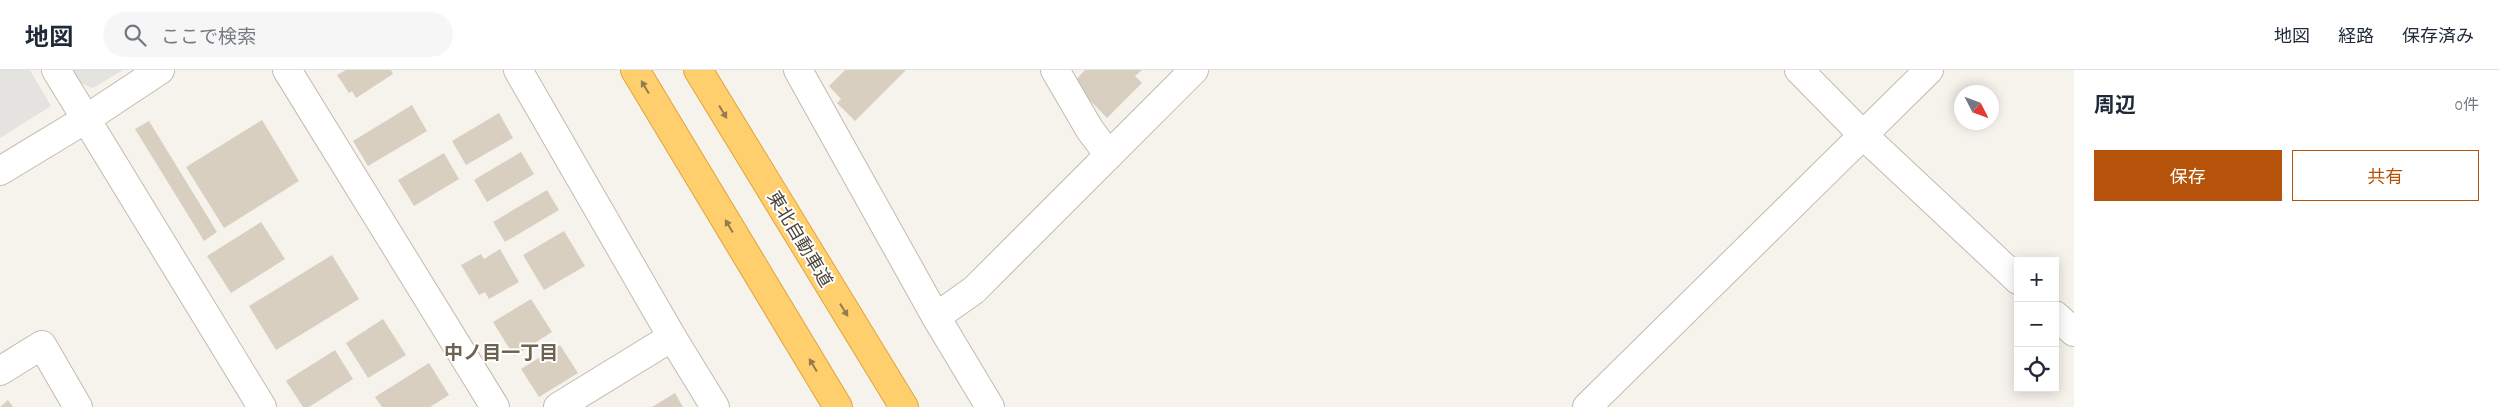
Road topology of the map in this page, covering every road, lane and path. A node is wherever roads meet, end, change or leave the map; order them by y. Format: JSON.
{"nodes":[{"id":1,"x":56,"y":70,"type":"edge"},
{"id":2,"x":160,"y":70,"type":"edge"},
{"id":3,"x":287,"y":70,"type":"edge"},
{"id":4,"x":518,"y":70,"type":"edge"},
{"id":5,"x":635,"y":70,"type":"edge"},
{"id":6,"x":698,"y":70,"type":"edge"},
{"id":7,"x":798,"y":70,"type":"edge"},
{"id":8,"x":1055,"y":70,"type":"edge"},
{"id":9,"x":1194,"y":70,"type":"edge"},
{"id":10,"x":1799,"y":70,"type":"edge"},
{"id":11,"x":1929,"y":70,"type":"edge"},
{"id":12,"x":86,"y":119,"type":"junction"},
{"id":13,"x":1864,"y":135,"type":"junction"},
{"id":14,"x":1109,"y":155,"type":"junction"},
{"id":15,"x":0,"y":171,"type":"edge"},
{"id":16,"x":2014,"y":276,"type":"edge"},
{"id":17,"x":936,"y":317,"type":"junction"},
{"id":18,"x":2059,"y":319,"type":"edge"},
{"id":19,"x":2074,"y":332,"type":"edge"},
{"id":20,"x":672,"y":337,"type":"junction"},
{"id":21,"x":0,"y":371,"type":"edge"},
{"id":22,"x":78,"y":407,"type":"edge"},
{"id":23,"x":262,"y":407,"type":"edge"},
{"id":24,"x":495,"y":407,"type":"edge"},
{"id":25,"x":558,"y":407,"type":"edge"},
{"id":26,"x":715,"y":407,"type":"edge"},
{"id":27,"x":838,"y":407,"type":"edge"},
{"id":28,"x":904,"y":407,"type":"edge"},
{"id":29,"x":990,"y":407,"type":"edge"},
{"id":30,"x":1587,"y":407,"type":"edge"}],
"edges":[{"from":1,"to":12,"type":"street"},
{"from":2,"to":12,"type":"street"},
{"from":3,"to":24,"type":"street"},
{"from":4,"to":20,"type":"street"},
{"from":27,"to":5,"type":"highway","one_way":true},
{"from":6,"to":28,"type":"highway","name":"東北自動車道","one_way":true},
{"from":7,"to":17,"type":"street"},
{"from":8,"to":14,"type":"street"},
{"from":9,"to":14,"type":"street"},
{"from":10,"to":13,"type":"street"},
{"from":11,"to":13,"type":"street"},
{"from":12,"to":15,"type":"street"},
{"from":12,"to":23,"type":"street"},
{"from":13,"to":16,"type":"street"},
{"from":13,"to":30,"type":"street"},
{"from":14,"to":17,"type":"street"},
{"from":17,"to":29,"type":"street"},
{"from":18,"to":19,"type":"street"},
{"from":20,"to":25,"type":"street"},
{"from":20,"to":26,"type":"street"},
{"from":21,"to":22,"type":"street"}]}
